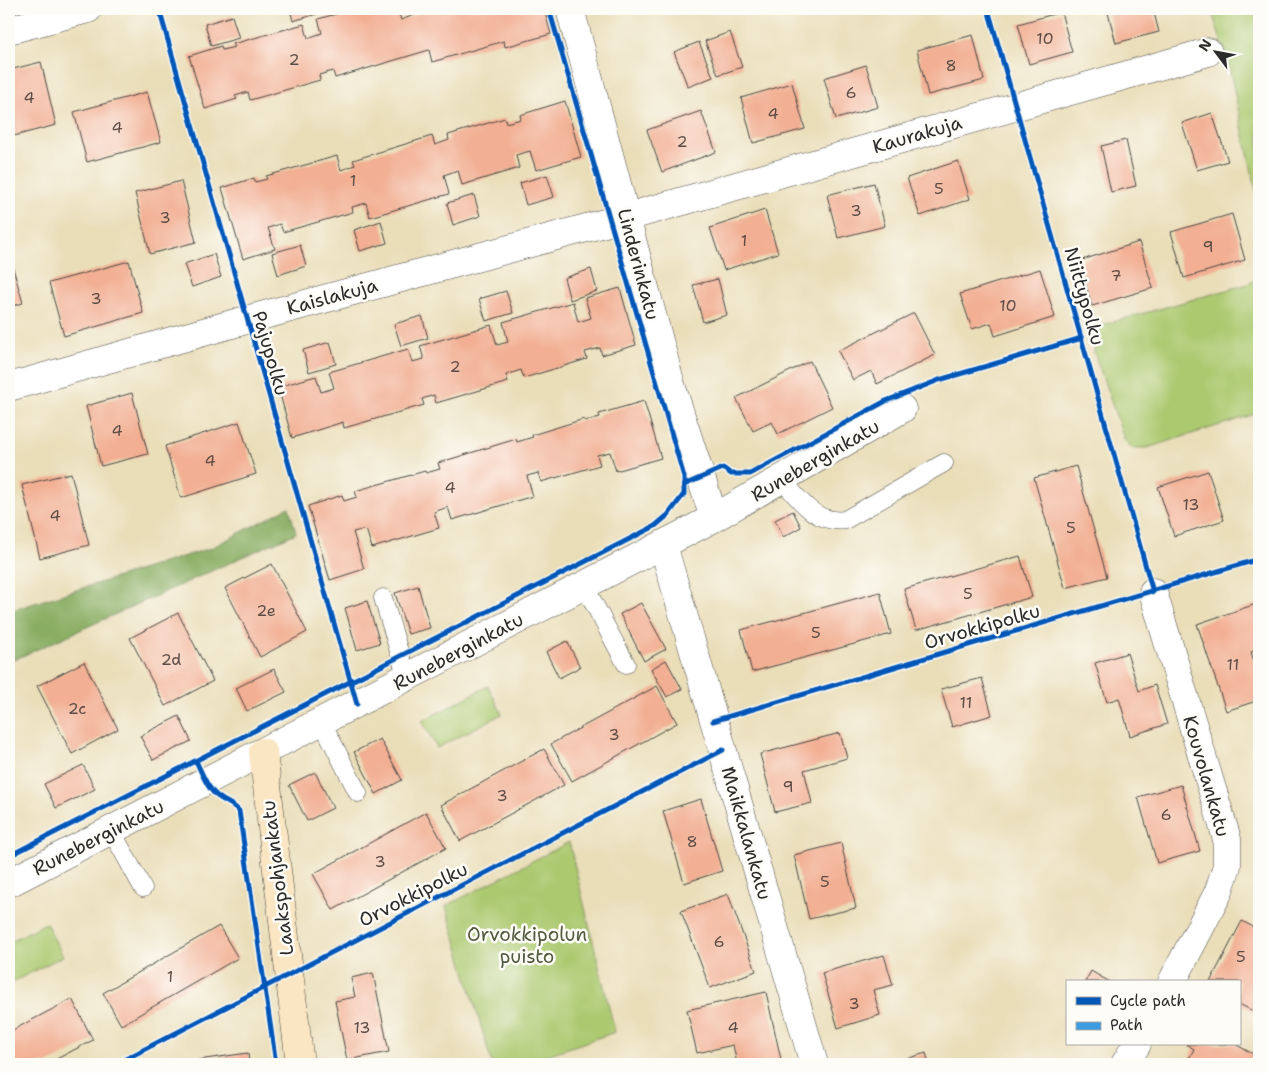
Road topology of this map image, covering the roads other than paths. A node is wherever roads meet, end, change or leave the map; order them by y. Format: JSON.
{"nodes":[{"id":1,"x":88,"y":9,"type":"edge"},
{"id":2,"x":570,"y":9,"type":"edge"},
{"id":3,"x":9,"y":30,"type":"edge"},
{"id":4,"x":1208,"y":52,"type":"dead end"},
{"id":5,"x":627,"y":217,"type":"junction"},
{"id":6,"x":9,"y":386,"type":"edge"},
{"id":7,"x":902,"y":410,"type":"dead end"},
{"id":8,"x":944,"y":463,"type":"dead end"},
{"id":9,"x":782,"y":480,"type":"junction"},
{"id":10,"x":714,"y":518,"type":"junction"},
{"id":11,"x":663,"y":545,"type":"junction"},
{"id":12,"x":584,"y":585,"type":"junction"},
{"id":13,"x":1153,"y":592,"type":"dead end"},
{"id":14,"x":383,"y":598,"type":"dead end"},
{"id":15,"x":626,"y":664,"type":"dead end"},
{"id":16,"x":407,"y":678,"type":"junction"},
{"id":17,"x":322,"y":722,"type":"junction"},
{"id":18,"x":262,"y":752,"type":"junction"},
{"id":19,"x":358,"y":793,"type":"dead end"},
{"id":20,"x":111,"y":830,"type":"junction"},
{"id":21,"x":9,"y":883,"type":"edge"},
{"id":22,"x":143,"y":888,"type":"dead end"},
{"id":23,"x":1173,"y":980,"type":"edge"},
{"id":24,"x":1136,"y":1046,"type":"edge"},
{"id":25,"x":300,"y":1064,"type":"edge"},
{"id":26,"x":814,"y":1064,"type":"edge"},
{"id":27,"x":1125,"y":1064,"type":"edge"}],
"edges":[{"from":1,"to":3,"type":"street"},
{"from":2,"to":5,"type":"street","name":"Linderinkatu"},
{"from":4,"to":5,"type":"street","name":"Kaurakuja"},
{"from":5,"to":6,"type":"street","name":"Kaislakuja"},
{"from":5,"to":10,"type":"street","name":"Linderinkatu"},
{"from":7,"to":9,"type":"street","name":"Runeberginkatu"},
{"from":8,"to":9,"type":"lane"},
{"from":9,"to":10,"type":"street","name":"Runeberginkatu"},
{"from":10,"to":11,"type":"street","name":"Runeberginkatu"},
{"from":11,"to":12,"type":"street","name":"Runeberginkatu"},
{"from":11,"to":26,"type":"street","name":"Maikkalankatu"},
{"from":12,"to":15,"type":"lane"},
{"from":12,"to":16,"type":"street","name":"Runeberginkatu"},
{"from":13,"to":23,"type":"street","name":"Kouvolankatu"},
{"from":14,"to":16,"type":"lane"},
{"from":16,"to":17,"type":"street","name":"Runeberginkatu"},
{"from":17,"to":18,"type":"street","name":"Runeberginkatu"},
{"from":17,"to":19,"type":"lane"},
{"from":18,"to":20,"type":"street","name":"Runeberginkatu"},
{"from":18,"to":25,"type":"street","name":"Laakspohjankatu"},
{"from":20,"to":21,"type":"street","name":"Runeberginkatu"},
{"from":20,"to":22,"type":"lane"},
{"from":24,"to":27,"type":"street"}]}
